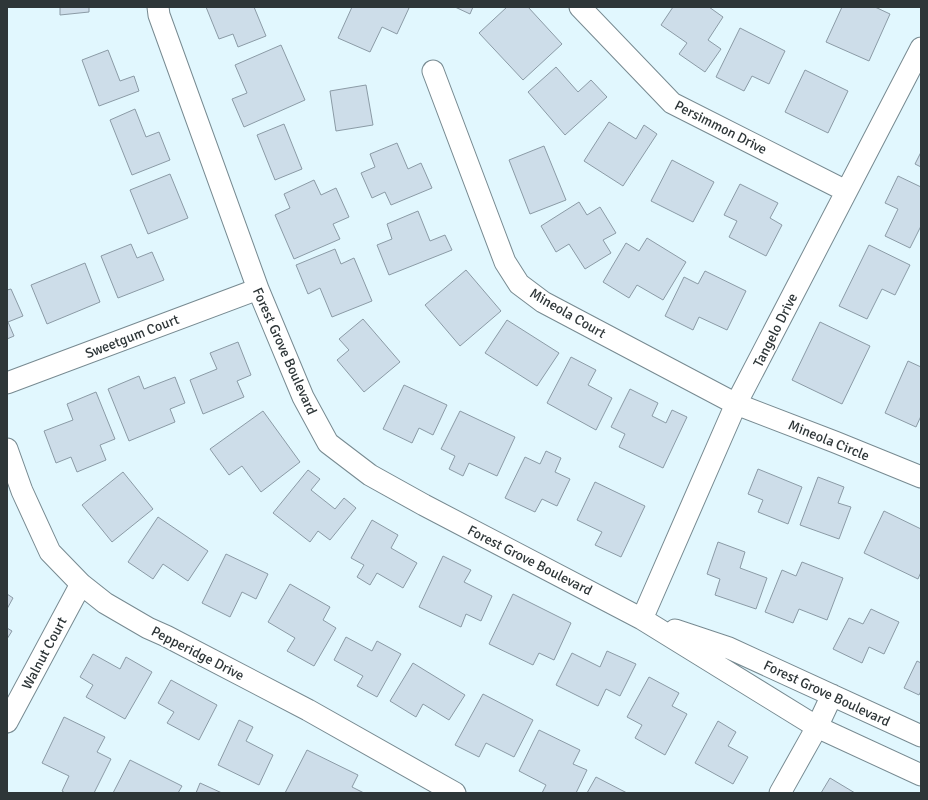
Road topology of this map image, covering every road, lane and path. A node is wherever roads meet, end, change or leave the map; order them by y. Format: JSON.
{"nodes":[{"id":1,"x":158,"y":7,"type":"edge"},
{"id":2,"x":580,"y":7,"type":"edge"},
{"id":3,"x":921,"y":48,"type":"edge"},
{"id":4,"x":433,"y":71,"type":"dead end"},
{"id":5,"x":846,"y":191,"type":"junction"},
{"id":6,"x":258,"y":289,"type":"junction"},
{"id":7,"x":7,"y":383,"type":"edge"},
{"id":8,"x":736,"y":404,"type":"junction"},
{"id":9,"x":7,"y":449,"type":"edge"},
{"id":10,"x":921,"y":477,"type":"edge"},
{"id":11,"x":81,"y":584,"type":"junction"},
{"id":12,"x":642,"y":619,"type":"junction"},
{"id":13,"x":832,"y":695,"type":"junction"},
{"id":14,"x":7,"y":722,"type":"edge"},
{"id":15,"x":817,"y":727,"type":"junction"},
{"id":16,"x":921,"y":736,"type":"edge"},
{"id":17,"x":921,"y":775,"type":"edge"},
{"id":18,"x":455,"y":793,"type":"edge"},
{"id":19,"x":780,"y":793,"type":"edge"}],
"edges":[{"from":1,"to":6,"type":"street","name":"Forest Grove Boulevard"},
{"from":2,"to":5,"type":"street","name":"Persimmon Drive"},
{"from":3,"to":5,"type":"street","name":"Tangelo Drive"},
{"from":4,"to":8,"type":"street","name":"Mineola Court"},
{"from":5,"to":8,"type":"street","name":"Tangelo Drive"},
{"from":6,"to":7,"type":"street","name":"Sweetgum Court"},
{"from":6,"to":12,"type":"street","name":"Forest Grove Boulevard"},
{"from":8,"to":10,"type":"street","name":"Mineola Circle"},
{"from":8,"to":12,"type":"street","name":"Tangelo Drive"},
{"from":9,"to":11,"type":"street","name":"Pepperidge Drive"},
{"from":11,"to":14,"type":"street","name":"Walnut Court"},
{"from":11,"to":18,"type":"street","name":"Pepperidge Drive"},
{"from":12,"to":13,"type":"street","name":"Forest Grove Boulevard"},
{"from":12,"to":15,"type":"street","name":"Forest Grove Boulevard"},
{"from":13,"to":15,"type":"street"},
{"from":13,"to":16,"type":"street","name":"Forest Grove Boulevard"},
{"from":15,"to":17,"type":"street","name":"Forest Grove Boulevard"},
{"from":15,"to":19,"type":"street"}]}
